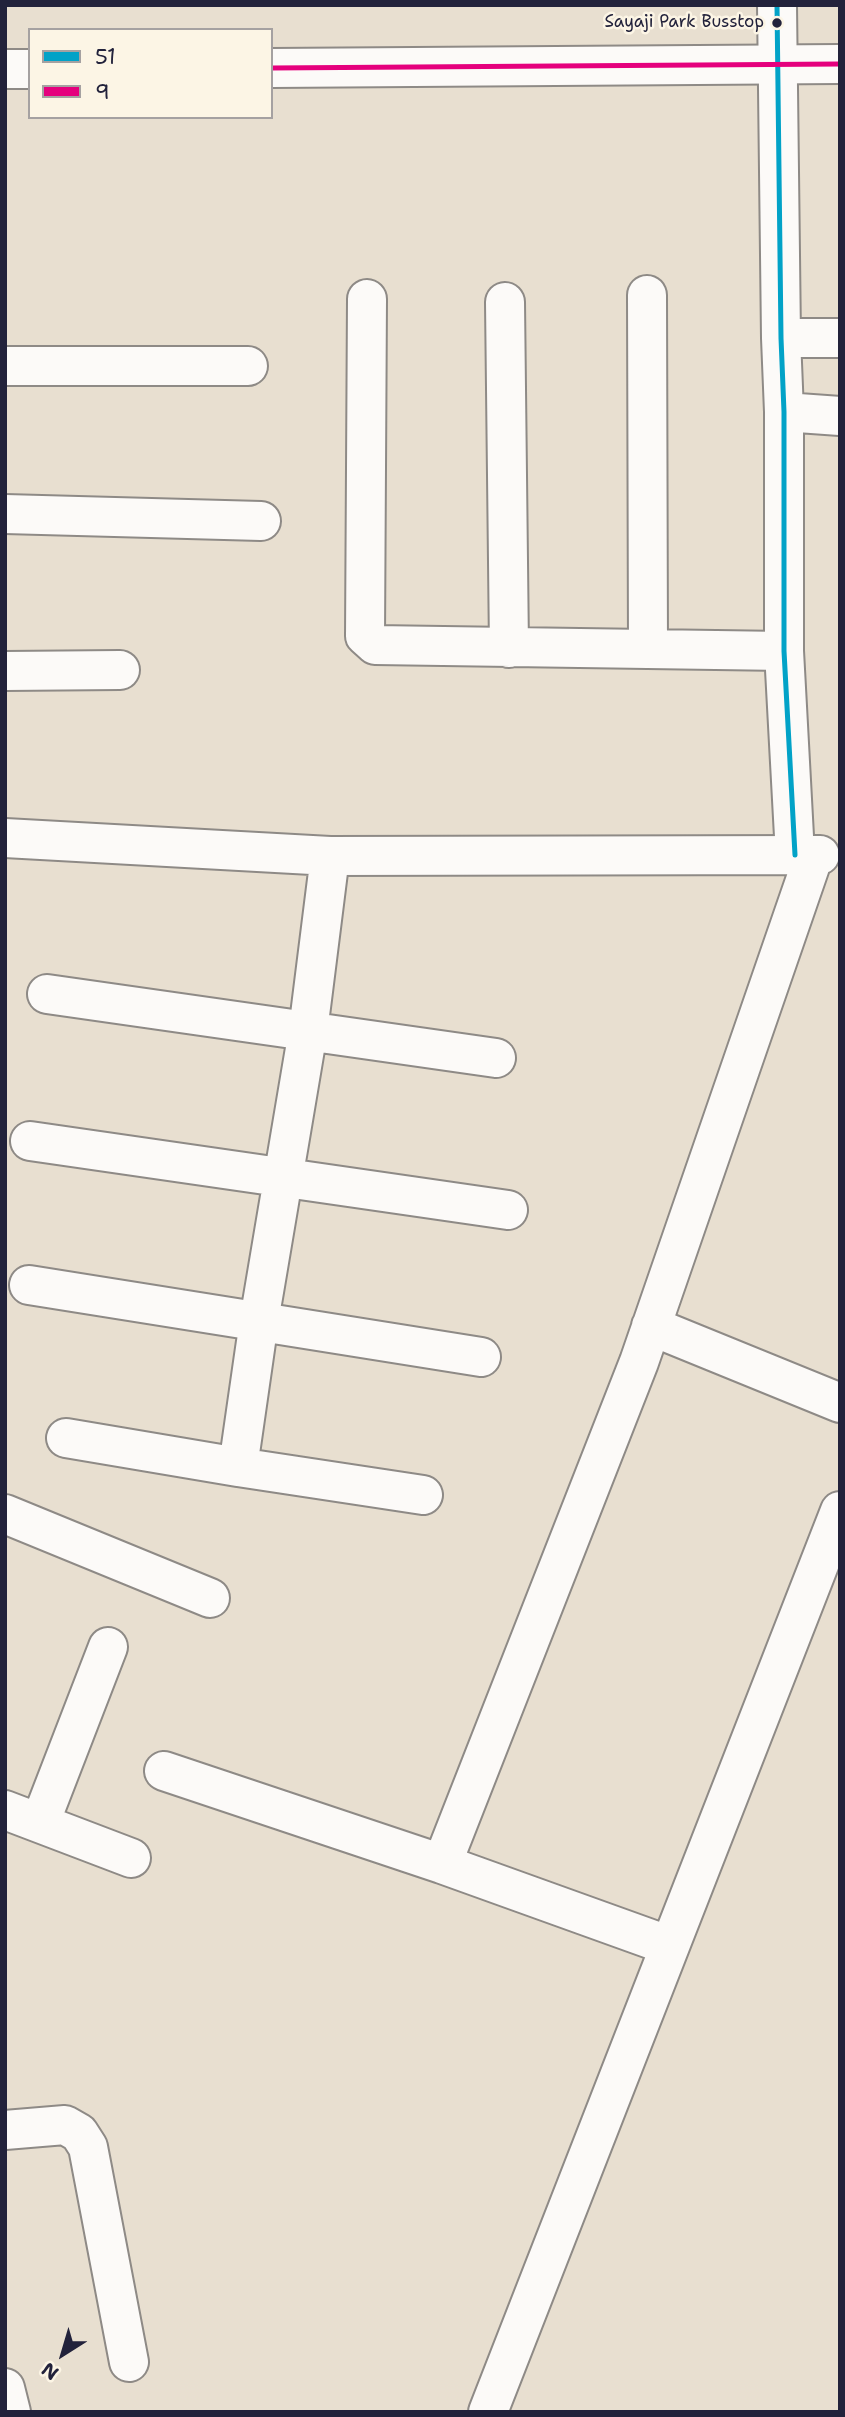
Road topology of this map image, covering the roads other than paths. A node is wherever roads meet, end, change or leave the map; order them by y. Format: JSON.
{"nodes":[{"id":1,"x":776,"y":5,"type":"edge"},
{"id":2,"x":778,"y":64,"type":"junction"},
{"id":3,"x":840,"y":64,"type":"edge"},
{"id":4,"x":273,"y":68,"type":"edge"},
{"id":5,"x":5,"y":69,"type":"edge"},
{"id":6,"x":28,"y":69,"type":"edge"},
{"id":7,"x":647,"y":295,"type":"dead end"},
{"id":8,"x":366,"y":299,"type":"dead end"},
{"id":9,"x":505,"y":302,"type":"dead end"},
{"id":10,"x":781,"y":338,"type":"junction"},
{"id":11,"x":840,"y":338,"type":"edge"},
{"id":12,"x":5,"y":366,"type":"edge"},
{"id":13,"x":248,"y":366,"type":"dead end"},
{"id":14,"x":784,"y":412,"type":"junction"},
{"id":15,"x":840,"y":416,"type":"edge"},
{"id":16,"x":5,"y":514,"type":"edge"},
{"id":17,"x":261,"y":521,"type":"dead end"},
{"id":18,"x":509,"y":648,"type":"junction"},
{"id":19,"x":648,"y":649,"type":"junction"},
{"id":20,"x":784,"y":651,"type":"junction"},
{"id":21,"x":120,"y":670,"type":"dead end"},
{"id":22,"x":5,"y":671,"type":"edge"},
{"id":23,"x":5,"y":838,"type":"edge"},
{"id":24,"x":816,"y":855,"type":"edge"},
{"id":25,"x":330,"y":856,"type":"junction"},
{"id":26,"x":47,"y":994,"type":"dead end"},
{"id":27,"x":308,"y":1031,"type":"junction"},
{"id":28,"x":496,"y":1058,"type":"dead end"},
{"id":29,"x":30,"y":1141,"type":"dead end"},
{"id":30,"x":285,"y":1178,"type":"junction"},
{"id":31,"x":508,"y":1210,"type":"dead end"},
{"id":32,"x":29,"y":1285,"type":"dead end"},
{"id":33,"x":259,"y":1321,"type":"junction"},
{"id":34,"x":652,"y":1326,"type":"junction"},
{"id":35,"x":481,"y":1357,"type":"dead end"},
{"id":36,"x":840,"y":1403,"type":"edge"},
{"id":37,"x":66,"y":1438,"type":"dead end"},
{"id":38,"x":238,"y":1467,"type":"junction"},
{"id":39,"x":423,"y":1494,"type":"dead end"},
{"id":40,"x":840,"y":1511,"type":"edge"},
{"id":41,"x":5,"y":1514,"type":"edge"},
{"id":42,"x":210,"y":1598,"type":"dead end"},
{"id":43,"x":108,"y":1647,"type":"dead end"},
{"id":44,"x":164,"y":1771,"type":"dead end"},
{"id":45,"x":22,"y":1817,"type":"edge"},
{"id":46,"x":131,"y":1858,"type":"dead end"},
{"id":47,"x":442,"y":1864,"type":"junction"},
{"id":48,"x":670,"y":1946,"type":"junction"},
{"id":49,"x":5,"y":2130,"type":"edge"},
{"id":50,"x":129,"y":2361,"type":"dead end"},
{"id":51,"x":5,"y":2388,"type":"edge"},
{"id":52,"x":11,"y":2412,"type":"edge"},
{"id":53,"x":488,"y":2412,"type":"edge"}],
"edges":[{"from":1,"to":2,"type":"street"},
{"from":2,"to":3,"type":"street"},
{"from":2,"to":4,"type":"street"},
{"from":2,"to":10,"type":"street"},
{"from":5,"to":6,"type":"street"},
{"from":7,"to":19,"type":"street"},
{"from":8,"to":18,"type":"street"},
{"from":9,"to":18,"type":"street"},
{"from":10,"to":11,"type":"street"},
{"from":10,"to":14,"type":"street"},
{"from":12,"to":13,"type":"street"},
{"from":14,"to":15,"type":"street"},
{"from":14,"to":20,"type":"street"},
{"from":16,"to":17,"type":"street"},
{"from":18,"to":19,"type":"street"},
{"from":19,"to":20,"type":"street"},
{"from":20,"to":24,"type":"street"},
{"from":21,"to":22,"type":"street"},
{"from":23,"to":25,"type":"street"},
{"from":24,"to":25,"type":"street"},
{"from":24,"to":34,"type":"street"},
{"from":25,"to":27,"type":"street"},
{"from":26,"to":27,"type":"street"},
{"from":27,"to":28,"type":"street"},
{"from":27,"to":30,"type":"street"},
{"from":29,"to":30,"type":"street"},
{"from":30,"to":31,"type":"street"},
{"from":30,"to":33,"type":"street"},
{"from":32,"to":33,"type":"street"},
{"from":33,"to":35,"type":"street"},
{"from":33,"to":38,"type":"street"},
{"from":34,"to":36,"type":"street"},
{"from":34,"to":47,"type":"street"},
{"from":37,"to":38,"type":"street"},
{"from":38,"to":39,"type":"street"},
{"from":40,"to":48,"type":"street"},
{"from":41,"to":42,"type":"street"},
{"from":43,"to":45,"type":"street"},
{"from":44,"to":47,"type":"street"},
{"from":45,"to":46,"type":"street"},
{"from":47,"to":48,"type":"street"},
{"from":48,"to":53,"type":"street"},
{"from":49,"to":50,"type":"street"},
{"from":51,"to":52,"type":"street"}]}
